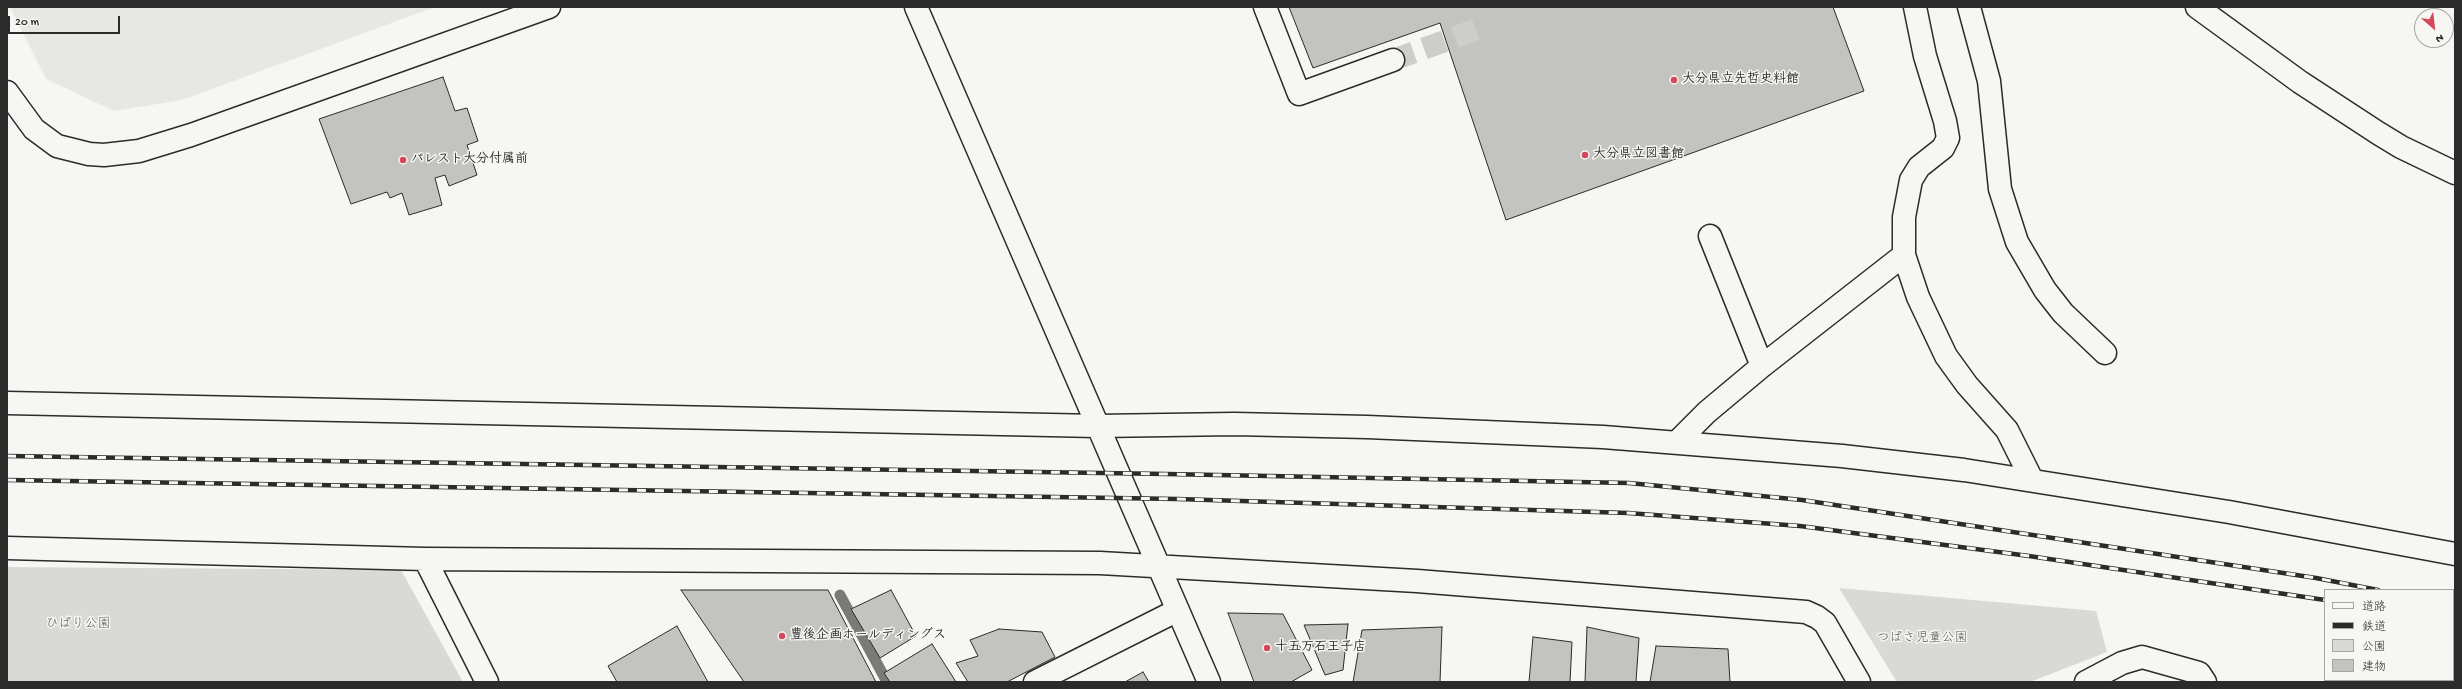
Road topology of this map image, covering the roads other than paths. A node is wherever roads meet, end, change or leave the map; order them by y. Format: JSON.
{"nodes":[{"id":1,"x":549,"y":7,"type":"edge"},
{"id":2,"x":916,"y":7,"type":"edge"},
{"id":3,"x":1265,"y":7,"type":"edge"},
{"id":4,"x":1915,"y":7,"type":"edge"},
{"id":5,"x":1969,"y":7,"type":"edge"},
{"id":6,"x":2197,"y":7,"type":"edge"},
{"id":7,"x":1393,"y":60,"type":"tunnel mouth"},
{"id":8,"x":7,"y":92,"type":"edge"},
{"id":9,"x":2455,"y":172,"type":"edge"},
{"id":10,"x":1710,"y":236,"type":"dead end"},
{"id":11,"x":1904,"y":255,"type":"junction"},
{"id":12,"x":2105,"y":353,"type":"dead end"},
{"id":13,"x":1762,"y":366,"type":"junction"},
{"id":14,"x":7,"y":403,"type":"edge"},
{"id":15,"x":1097,"y":426,"type":"junction"},
{"id":16,"x":1677,"y":442,"type":"junction"},
{"id":17,"x":2032,"y":480,"type":"junction"},
{"id":18,"x":7,"y":548,"type":"edge"},
{"id":19,"x":2455,"y":554,"type":"edge"},
{"id":20,"x":425,"y":558,"type":"junction"},
{"id":21,"x":1157,"y":566,"type":"junction"},
{"id":22,"x":1178,"y":610,"type":"junction"},
{"id":23,"x":487,"y":682,"type":"edge"},
{"id":24,"x":1035,"y":682,"type":"edge"},
{"id":25,"x":1209,"y":682,"type":"edge"},
{"id":26,"x":1859,"y":682,"type":"edge"},
{"id":27,"x":2086,"y":682,"type":"edge"},
{"id":28,"x":2205,"y":682,"type":"edge"}],
"edges":[{"from":1,"to":8,"type":"street"},
{"from":2,"to":15,"type":"street"},
{"from":3,"to":7,"type":"street"},
{"from":4,"to":11,"type":"street"},
{"from":5,"to":12,"type":"street"},
{"from":6,"to":9,"type":"street"},
{"from":10,"to":13,"type":"street"},
{"from":11,"to":13,"type":"street"},
{"from":11,"to":17,"type":"street"},
{"from":13,"to":16,"type":"street"},
{"from":14,"to":15,"type":"street"},
{"from":15,"to":16,"type":"street"},
{"from":15,"to":21,"type":"street"},
{"from":16,"to":17,"type":"street"},
{"from":17,"to":19,"type":"street"},
{"from":18,"to":20,"type":"street"},
{"from":20,"to":21,"type":"street"},
{"from":20,"to":23,"type":"street"},
{"from":21,"to":22,"type":"street"},
{"from":21,"to":26,"type":"street"},
{"from":22,"to":24,"type":"street"},
{"from":22,"to":25,"type":"street"},
{"from":27,"to":28,"type":"street"}]}
